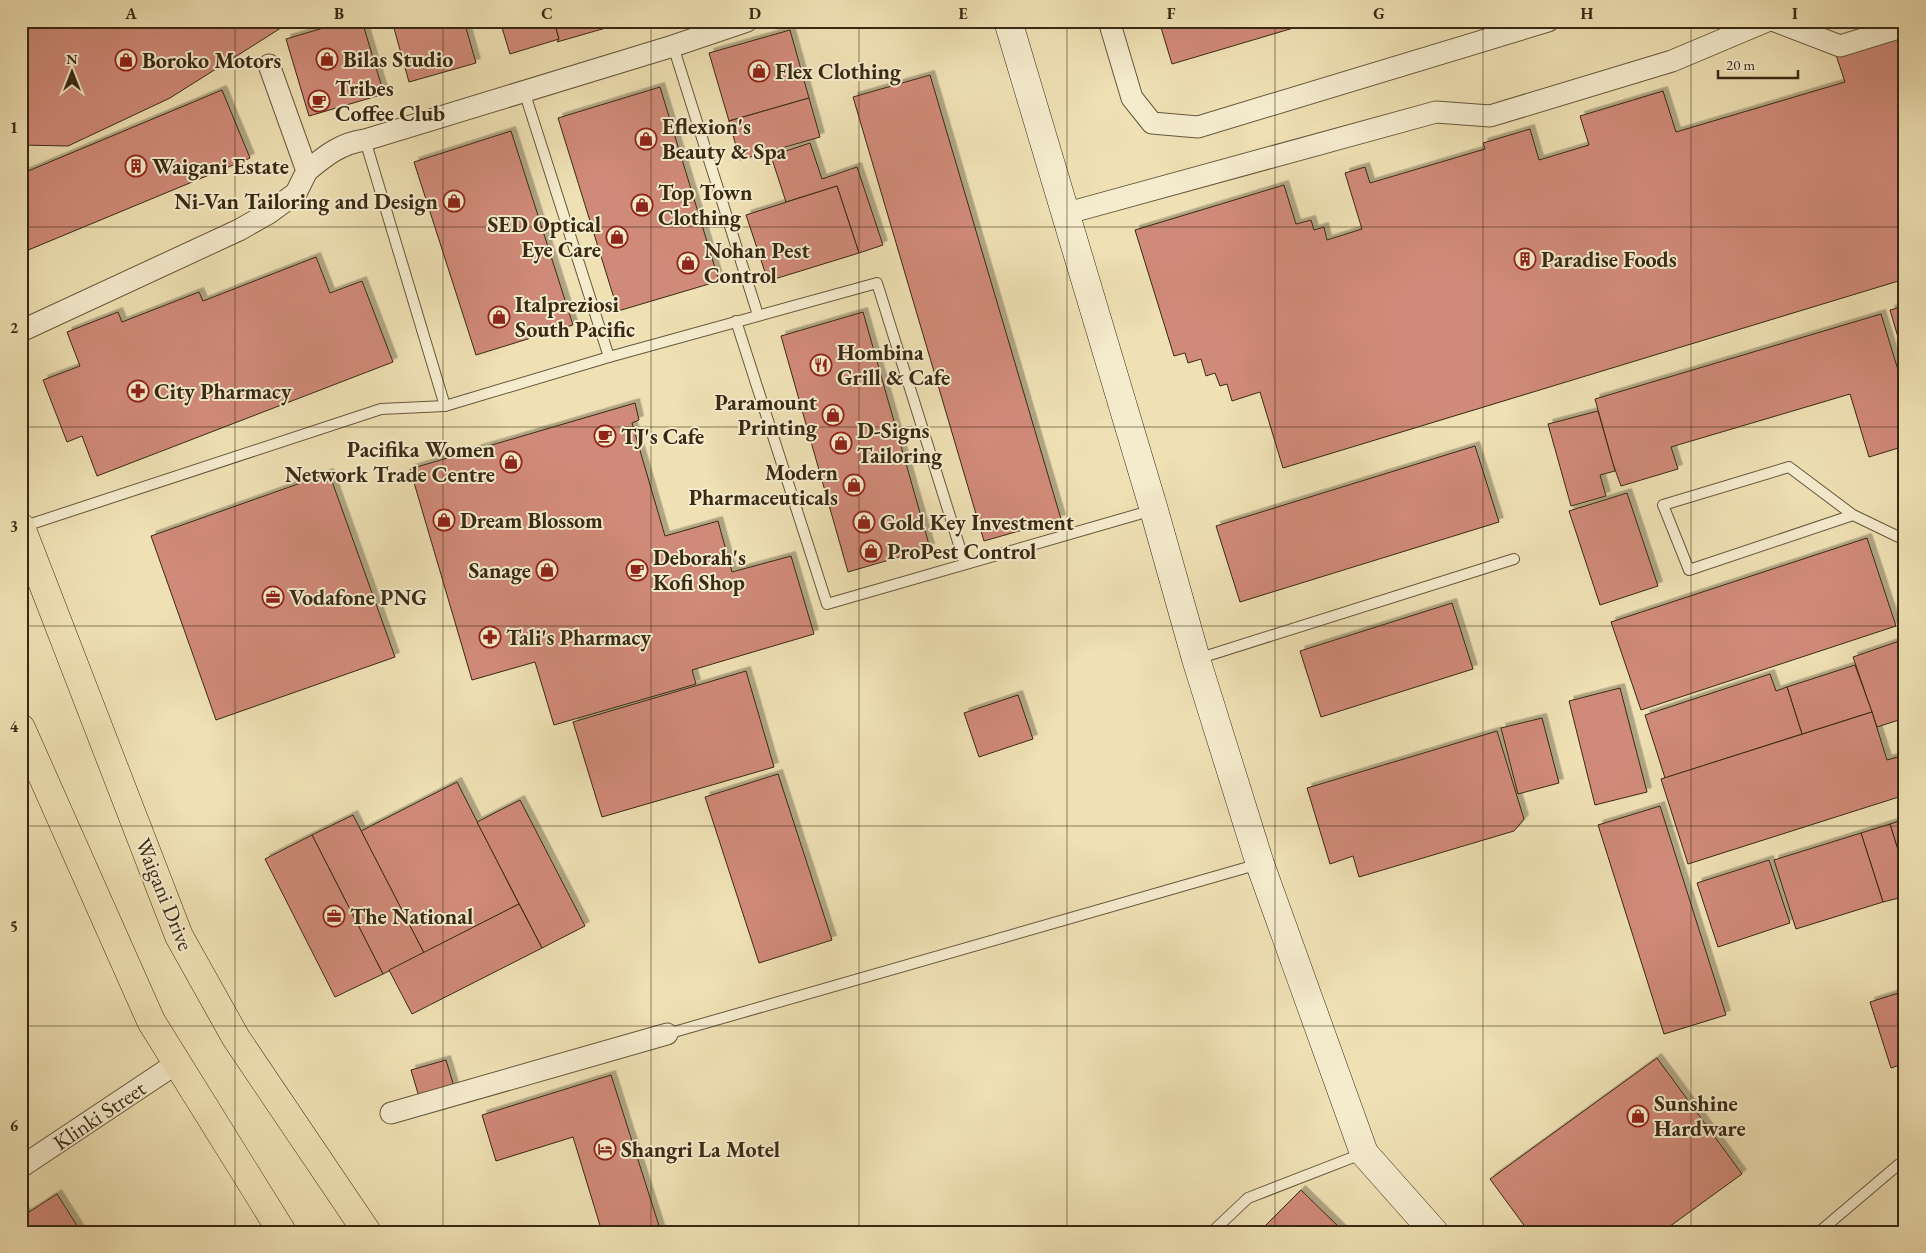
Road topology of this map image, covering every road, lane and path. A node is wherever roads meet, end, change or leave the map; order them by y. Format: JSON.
{"nodes":[{"id":1,"x":746,"y":21,"type":"edge"},
{"id":2,"x":1008,"y":21,"type":"edge"},
{"id":3,"x":1109,"y":21,"type":"edge"},
{"id":4,"x":1548,"y":21,"type":"edge"},
{"id":5,"x":1767,"y":21,"type":"edge"},
{"id":6,"x":1775,"y":21,"type":"edge"},
{"id":7,"x":1905,"y":26,"type":"edge"},
{"id":8,"x":673,"y":46,"type":"junction"},
{"id":9,"x":269,"y":65,"type":"dead end"},
{"id":10,"x":524,"y":91,"type":"junction"},
{"id":11,"x":365,"y":140,"type":"junction"},
{"id":12,"x":307,"y":171,"type":"junction"},
{"id":13,"x":1064,"y":214,"type":"junction"},
{"id":14,"x":758,"y":315,"type":"junction"},
{"id":15,"x":736,"y":321,"type":"junction"},
{"id":16,"x":21,"y":331,"type":"edge"},
{"id":17,"x":609,"y":357,"type":"junction"},
{"id":18,"x":445,"y":406,"type":"junction"},
{"id":19,"x":1154,"y":510,"type":"junction"},
{"id":20,"x":1853,"y":515,"type":"junction"},
{"id":21,"x":21,"y":527,"type":"edge"},
{"id":22,"x":1905,"y":540,"type":"edge"},
{"id":23,"x":1514,"y":560,"type":"dead end"},
{"id":24,"x":965,"y":564,"type":"junction"},
{"id":25,"x":1196,"y":659,"type":"junction"},
{"id":26,"x":21,"y":728,"type":"edge"},
{"id":27,"x":1260,"y":864,"type":"junction"},
{"id":28,"x":667,"y":1034,"type":"joint"},
{"id":29,"x":177,"y":1063,"type":"junction"},
{"id":30,"x":391,"y":1113,"type":"dead end"},
{"id":31,"x":1364,"y":1154,"type":"junction"},
{"id":32,"x":24,"y":1160,"type":"edge"},
{"id":33,"x":1905,"y":1172,"type":"edge"},
{"id":34,"x":282,"y":1232,"type":"edge"},
{"id":35,"x":368,"y":1232,"type":"edge"},
{"id":36,"x":1212,"y":1232,"type":"edge"},
{"id":37,"x":1434,"y":1232,"type":"edge"},
{"id":38,"x":1819,"y":1232,"type":"edge"}],
"edges":[{"from":1,"to":8,"type":"street"},
{"from":2,"to":13,"type":"street"},
{"from":3,"to":4,"type":"street"},
{"from":5,"to":13,"type":"street"},
{"from":6,"to":7,"type":"street"},
{"from":8,"to":10,"type":"street"},
{"from":8,"to":14,"type":"lane"},
{"from":9,"to":12,"type":"street"},
{"from":10,"to":11,"type":"street"},
{"from":10,"to":17,"type":"lane"},
{"from":11,"to":12,"type":"street"},
{"from":11,"to":18,"type":"lane"},
{"from":12,"to":16,"type":"street"},
{"from":13,"to":19,"type":"street"},
{"from":14,"to":15,"type":"lane"},
{"from":14,"to":24,"type":"lane"},
{"from":15,"to":17,"type":"lane"},
{"from":15,"to":24,"type":"lane"},
{"from":17,"to":18,"type":"lane"},
{"from":18,"to":21,"type":"lane"},
{"from":19,"to":24,"type":"lane"},
{"from":19,"to":25,"type":"street"},
{"from":20,"to":20,"type":"lane"},
{"from":20,"to":22,"type":"lane"},
{"from":21,"to":35,"type":"highway","name":"Waigani Drive"},
{"from":23,"to":25,"type":"lane"},
{"from":25,"to":27,"type":"street"},
{"from":26,"to":29,"type":"highway"},
{"from":27,"to":28,"type":"lane"},
{"from":27,"to":31,"type":"street"},
{"from":28,"to":30,"type":"street"},
{"from":29,"to":32,"type":"street","name":"Klinki Street"},
{"from":29,"to":34,"type":"highway"},
{"from":31,"to":36,"type":"lane"},
{"from":31,"to":37,"type":"street"},
{"from":33,"to":38,"type":"lane"}]}
